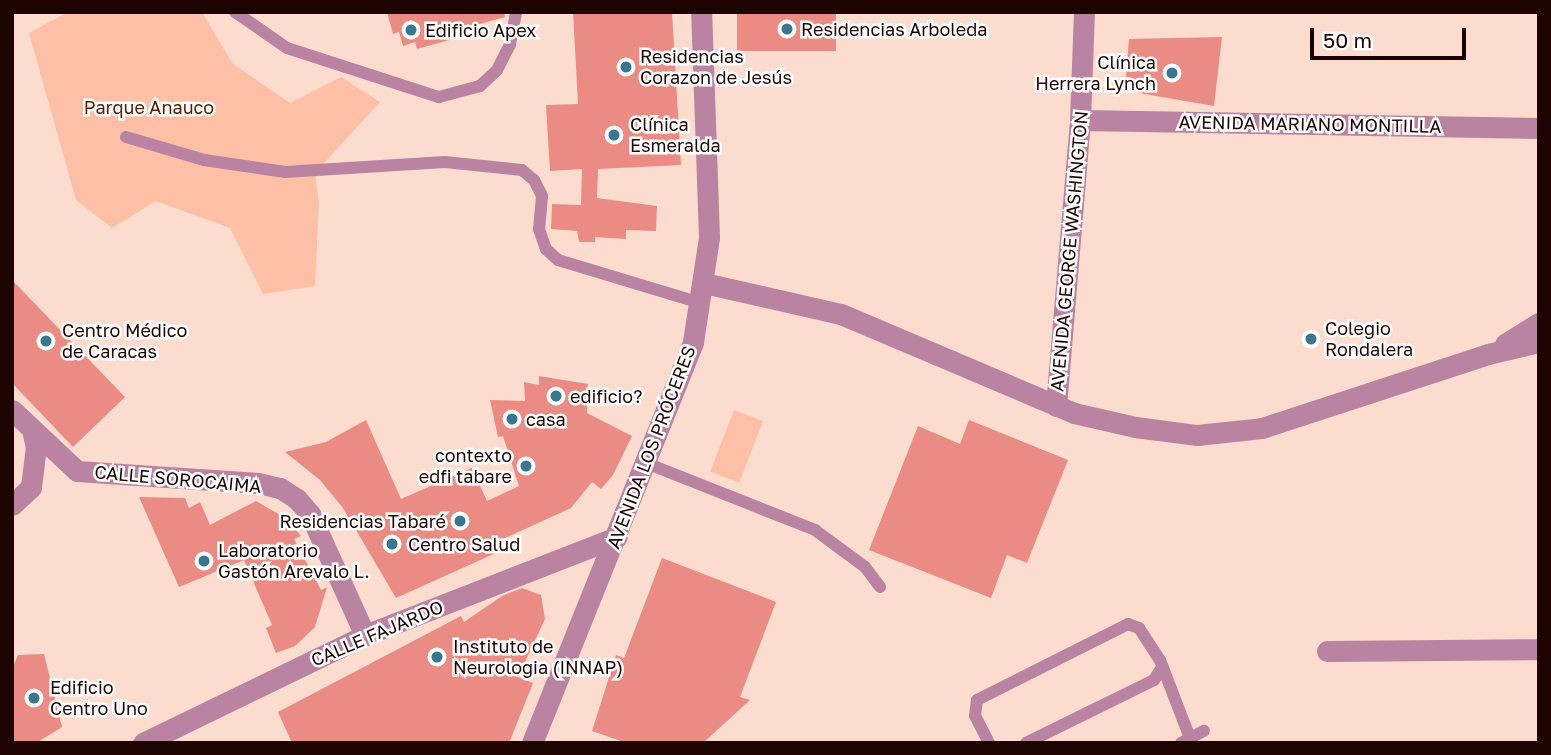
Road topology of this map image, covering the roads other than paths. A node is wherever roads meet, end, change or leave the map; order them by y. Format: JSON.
{"nodes":[{"id":1,"x":235,"y":12,"type":"edge"},
{"id":2,"x":516,"y":12,"type":"edge"},
{"id":3,"x":701,"y":12,"type":"edge"},
{"id":4,"x":1084,"y":12,"type":"edge"},
{"id":5,"x":1080,"y":120,"type":"junction"},
{"id":6,"x":1539,"y":128,"type":"edge"},
{"id":7,"x":126,"y":137,"type":"dead end"},
{"id":8,"x":702,"y":293,"type":"junction"},
{"id":9,"x":1539,"y":323,"type":"edge"},
{"id":10,"x":1539,"y":342,"type":"edge"},
{"id":11,"x":1488,"y":354,"type":"junction"},
{"id":12,"x":1056,"y":406,"type":"junction"},
{"id":13,"x":12,"y":410,"type":"edge"},
{"id":14,"x":31,"y":428,"type":"junction"},
{"id":15,"x":646,"y":463,"type":"junction"},
{"id":16,"x":12,"y":505,"type":"edge"},
{"id":17,"x":617,"y":537,"type":"junction"},
{"id":18,"x":880,"y":587,"type":"dead end"},
{"id":19,"x":365,"y":635,"type":"junction"},
{"id":20,"x":1539,"y":649,"type":"edge"},
{"id":21,"x":1327,"y":652,"type":"dead end"},
{"id":22,"x":1161,"y":669,"type":"junction"},
{"id":23,"x":1204,"y":731,"type":"dead end"},
{"id":24,"x":1186,"y":740,"type":"edge"},
{"id":25,"x":143,"y":743,"type":"edge"},
{"id":26,"x":532,"y":743,"type":"edge"},
{"id":27,"x":989,"y":743,"type":"edge"},
{"id":28,"x":1026,"y":743,"type":"edge"}],
"edges":[{"from":1,"to":2,"type":"lane"},
{"from":3,"to":8,"type":"street","name":"AVENIDA LOS PRÓCERES"},
{"from":4,"to":5,"type":"street","name":"AVENIDA GEORGE WASHINGTON"},
{"from":5,"to":6,"type":"street","name":"AVENIDA MARIANO MONTILLA"},
{"from":5,"to":12,"type":"street","name":"AVENIDA GEORGE WASHINGTON"},
{"from":7,"to":8,"type":"lane"},
{"from":8,"to":12,"type":"street"},
{"from":8,"to":15,"type":"street","name":"AVENIDA LOS PRÓCERES"},
{"from":9,"to":11,"type":"street"},
{"from":10,"to":11,"type":"street"},
{"from":11,"to":12,"type":"street"},
{"from":13,"to":14,"type":"street","name":"CALLE SOROCAIMA"},
{"from":14,"to":16,"type":"street"},
{"from":14,"to":19,"type":"street","name":"CALLE SOROCAIMA"},
{"from":15,"to":17,"type":"street","name":"AVENIDA LOS PRÓCERES"},
{"from":15,"to":18,"type":"lane"},
{"from":17,"to":19,"type":"street","name":"CALLE FAJARDO"},
{"from":17,"to":26,"type":"street","name":"AVENIDA LOS PRÓCERES"},
{"from":19,"to":25,"type":"street","name":"CALLE FAJARDO"},
{"from":20,"to":21,"type":"street"},
{"from":22,"to":24,"type":"lane"},
{"from":22,"to":27,"type":"lane"},
{"from":22,"to":28,"type":"lane"},
{"from":23,"to":24,"type":"lane"}]}
